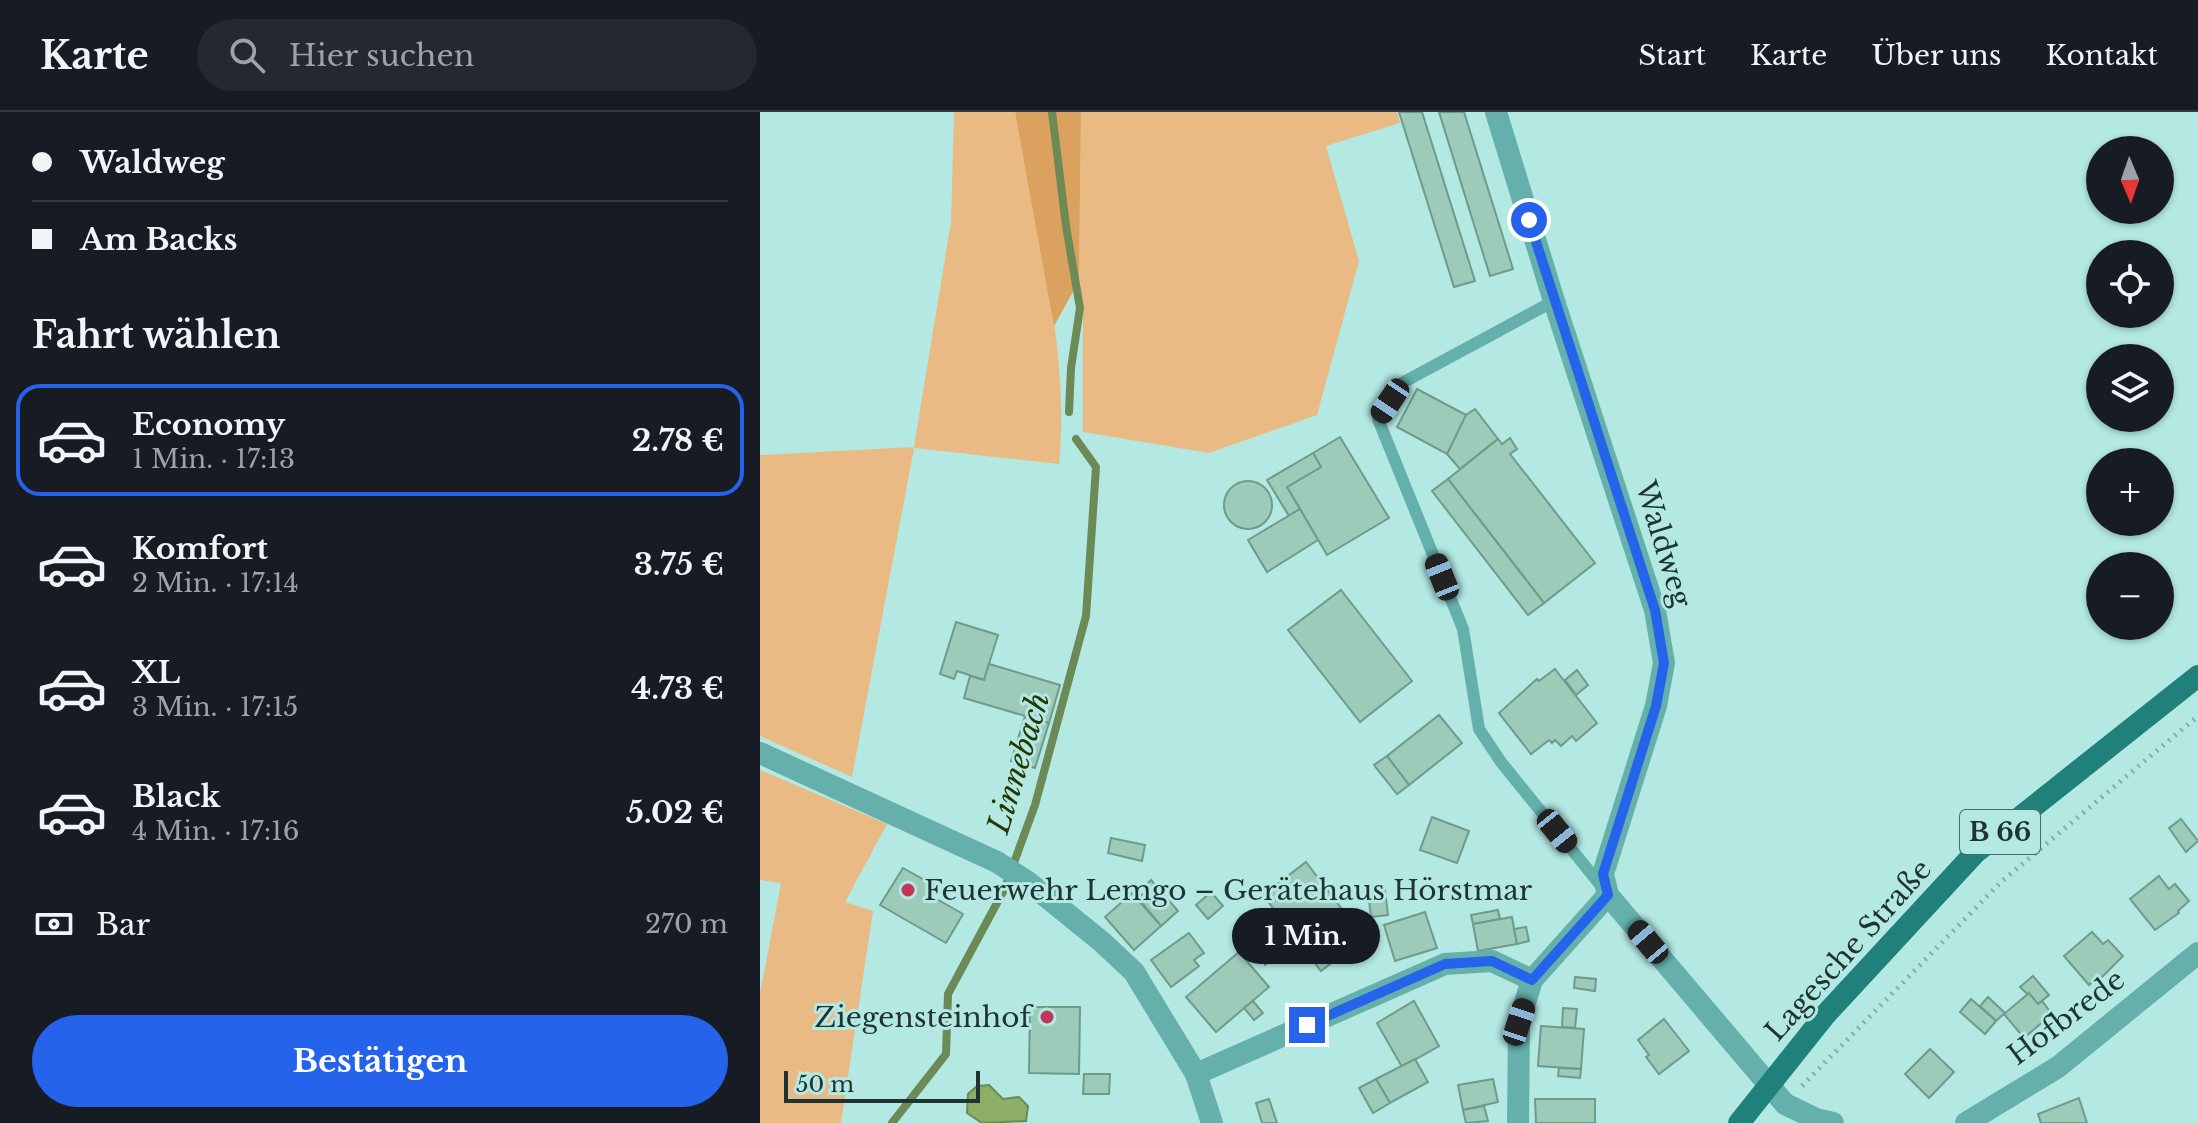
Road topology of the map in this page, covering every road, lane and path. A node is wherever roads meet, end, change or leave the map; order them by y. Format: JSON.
{"nodes":[{"id":1,"x":1496,"y":112,"type":"edge"},
{"id":2,"x":1554,"y":301,"type":"junction"},
{"id":3,"x":2198,"y":676,"type":"edge"},
{"id":4,"x":2198,"y":716,"type":"edge"},
{"id":5,"x":760,"y":753,"type":"edge"},
{"id":6,"x":1608,"y":895,"type":"junction"},
{"id":7,"x":2198,"y":953,"type":"edge"},
{"id":8,"x":1532,"y":980,"type":"junction"},
{"id":9,"x":1196,"y":1074,"type":"junction"},
{"id":10,"x":1769,"y":1086,"type":"junction"},
{"id":11,"x":1785,"y":1104,"type":"junction"},
{"id":12,"x":1212,"y":1123,"type":"edge"},
{"id":13,"x":1518,"y":1123,"type":"edge"},
{"id":14,"x":1739,"y":1123,"type":"edge"},
{"id":15,"x":1833,"y":1123,"type":"edge"},
{"id":16,"x":1966,"y":1123,"type":"edge"}],
"edges":[{"from":1,"to":2,"type":"street","name":"Waldweg"},
{"from":2,"to":6,"type":"street","name":"Waldweg"},
{"from":2,"to":6,"type":"lane"},
{"from":3,"to":10,"type":"main road","name":"Lagesche Straße","number":"B 66"},
{"from":4,"to":11,"type":"path"},
{"from":5,"to":9,"type":"street"},
{"from":6,"to":8,"type":"street"},
{"from":6,"to":10,"type":"street"},
{"from":7,"to":16,"type":"street","name":"Hofbrede"},
{"from":8,"to":9,"type":"street"},
{"from":8,"to":13,"type":"street"},
{"from":9,"to":12,"type":"street"},
{"from":10,"to":11,"type":"street"},
{"from":10,"to":14,"type":"main road","name":"Lagesche Straße","number":"B 66"},
{"from":11,"to":15,"type":"street"}]}
